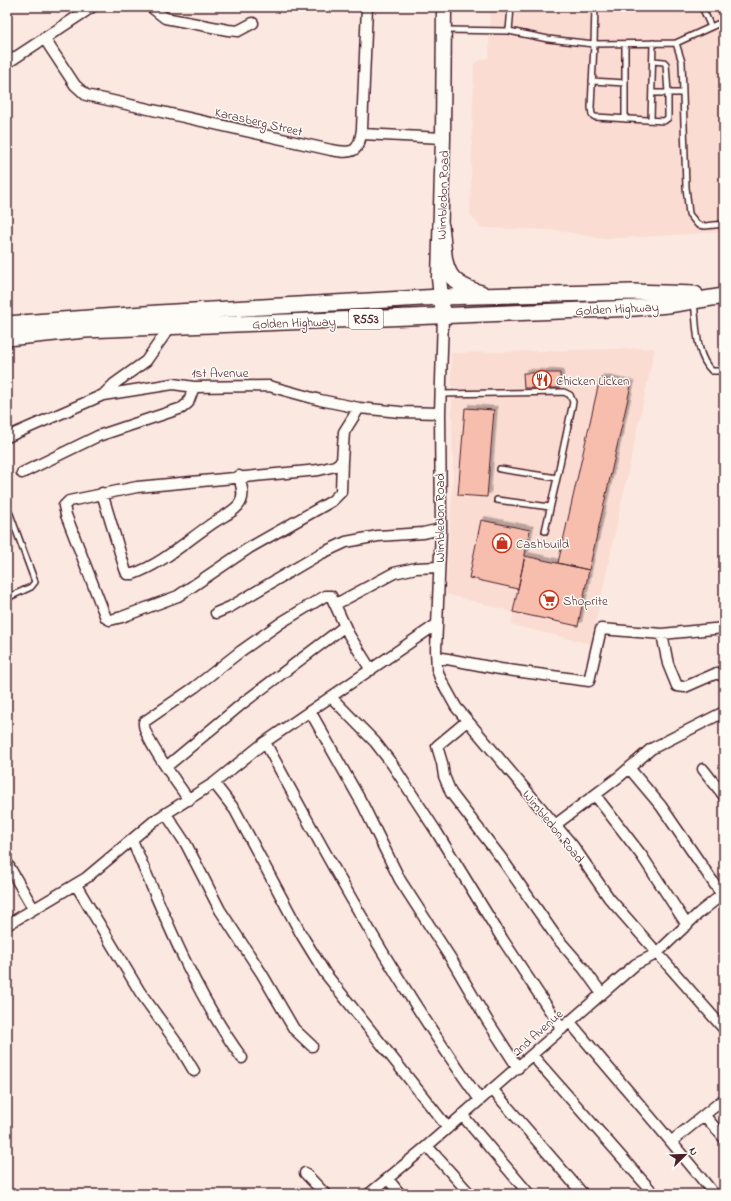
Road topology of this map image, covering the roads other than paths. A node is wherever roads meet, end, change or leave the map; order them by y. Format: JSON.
{"nodes":[{"id":1,"x":92,"y":7,"type":"edge"},
{"id":2,"x":151,"y":7,"type":"edge"},
{"id":3,"x":367,"y":7,"type":"edge"},
{"id":4,"x":444,"y":7,"type":"edge"},
{"id":5,"x":511,"y":7,"type":"edge"},
{"id":6,"x":595,"y":7,"type":"edge"},
{"id":7,"x":702,"y":7,"type":"edge"},
{"id":8,"x":724,"y":21,"type":"edge"},
{"id":9,"x":253,"y":23,"type":"dead end"},
{"id":10,"x":711,"y":27,"type":"junction"},
{"id":11,"x":443,"y":30,"type":"junction"},
{"id":12,"x":509,"y":32,"type":"junction"},
{"id":13,"x":44,"y":38,"type":"junction"},
{"id":14,"x":653,"y":43,"type":"junction"},
{"id":15,"x":676,"y":43,"type":"junction"},
{"id":16,"x":594,"y":44,"type":"junction"},
{"id":17,"x":625,"y":44,"type":"junction"},
{"id":18,"x":653,"y":61,"type":"junction"},
{"id":19,"x":7,"y":63,"type":"edge"},
{"id":20,"x":592,"y":81,"type":"junction"},
{"id":21,"x":625,"y":83,"type":"junction"},
{"id":22,"x":652,"y":93,"type":"junction"},
{"id":23,"x":668,"y":93,"type":"junction"},
{"id":24,"x":683,"y":93,"type":"junction"},
{"id":25,"x":625,"y":119,"type":"junction"},
{"id":26,"x":651,"y":120,"type":"junction"},
{"id":27,"x":362,"y":134,"type":"junction"},
{"id":28,"x":443,"y":138,"type":"junction"},
{"id":29,"x":724,"y":224,"type":"edge"},
{"id":30,"x":441,"y":226,"type":"junction"},
{"id":31,"x":491,"y":295,"type":"junction"},
{"id":32,"x":724,"y":296,"type":"edge"},
{"id":33,"x":440,"y":297,"type":"junction"},
{"id":34,"x":693,"y":301,"type":"junction"},
{"id":35,"x":443,"y":317,"type":"junction"},
{"id":36,"x":7,"y":324,"type":"edge"},
{"id":37,"x":170,"y":327,"type":"junction"},
{"id":38,"x":7,"y":338,"type":"edge"},
{"id":39,"x":724,"y":371,"type":"edge"},
{"id":40,"x":194,"y":387,"type":"junction"},
{"id":41,"x":440,"y":394,"type":"junction"},
{"id":42,"x":104,"y":395,"type":"junction"},
{"id":43,"x":359,"y":408,"type":"junction"},
{"id":44,"x":440,"y":413,"type":"junction"},
{"id":45,"x":7,"y":437,"type":"edge"},
{"id":46,"x":342,"y":461,"type":"junction"},
{"id":47,"x":500,"y":469,"type":"dead end"},
{"id":48,"x":22,"y":473,"type":"dead end"},
{"id":49,"x":239,"y":476,"type":"junction"},
{"id":50,"x":557,"y":478,"type":"junction"},
{"id":51,"x":102,"y":493,"type":"junction"},
{"id":52,"x":497,"y":500,"type":"dead end"},
{"id":53,"x":550,"y":507,"type":"junction"},
{"id":54,"x":7,"y":510,"type":"edge"},
{"id":55,"x":441,"y":529,"type":"junction"},
{"id":56,"x":545,"y":531,"type":"dead end"},
{"id":57,"x":439,"y":567,"type":"junction"},
{"id":58,"x":7,"y":598,"type":"edge"},
{"id":59,"x":336,"y":604,"type":"junction"},
{"id":60,"x":216,"y":613,"type":"dead end"},
{"id":61,"x":437,"y":624,"type":"junction"},
{"id":62,"x":345,"y":626,"type":"junction"},
{"id":63,"x":724,"y":628,"type":"edge"},
{"id":64,"x":662,"y":634,"type":"junction"},
{"id":65,"x":436,"y":657,"type":"junction"},
{"id":66,"x":370,"y":670,"type":"junction"},
{"id":67,"x":724,"y":677,"type":"edge"},
{"id":68,"x":331,"y":697,"type":"junction"},
{"id":69,"x":310,"y":711,"type":"junction"},
{"id":70,"x":724,"y":712,"type":"edge"},
{"id":71,"x":467,"y":721,"type":"junction"},
{"id":72,"x":265,"y":742,"type":"junction"},
{"id":73,"x":166,"y":766,"type":"junction"},
{"id":74,"x":629,"y":768,"type":"junction"},
{"id":75,"x":703,"y":769,"type":"dead end"},
{"id":76,"x":214,"y":783,"type":"junction"},
{"id":77,"x":595,"y":795,"type":"junction"},
{"id":78,"x":724,"y":796,"type":"edge"},
{"id":79,"x":189,"y":800,"type":"junction"},
{"id":80,"x":166,"y":814,"type":"junction"},
{"id":81,"x":554,"y":824,"type":"junction"},
{"id":82,"x":132,"y":840,"type":"junction"},
{"id":83,"x":7,"y":863,"type":"edge"},
{"id":84,"x":76,"y":885,"type":"junction"},
{"id":85,"x":723,"y":894,"type":"edge"},
{"id":86,"x":33,"y":908,"type":"junction"},
{"id":87,"x":7,"y":925,"type":"edge"},
{"id":88,"x":686,"y":925,"type":"junction"},
{"id":89,"x":656,"y":954,"type":"junction"},
{"id":90,"x":602,"y":994,"type":"junction"},
{"id":91,"x":566,"y":1025,"type":"junction"},
{"id":92,"x":724,"y":1029,"type":"edge"},
{"id":93,"x":312,"y":1046,"type":"dead end"},
{"id":94,"x":532,"y":1055,"type":"junction"},
{"id":95,"x":242,"y":1058,"type":"dead end"},
{"id":96,"x":518,"y":1068,"type":"junction"},
{"id":97,"x":194,"y":1071,"type":"dead end"},
{"id":98,"x":492,"y":1089,"type":"junction"},
{"id":99,"x":724,"y":1099,"type":"edge"},
{"id":100,"x":480,"y":1100,"type":"junction"},
{"id":101,"x":462,"y":1115,"type":"junction"},
{"id":102,"x":704,"y":1115,"type":"junction"},
{"id":103,"x":448,"y":1128,"type":"junction"},
{"id":104,"x":724,"y":1138,"type":"edge"},
{"id":105,"x":672,"y":1141,"type":"junction"},
{"id":106,"x":427,"y":1146,"type":"junction"},
{"id":107,"x":305,"y":1173,"type":"dead end"},
{"id":108,"x":388,"y":1179,"type":"junction"},
{"id":109,"x":325,"y":1194,"type":"edge"},
{"id":110,"x":369,"y":1194,"type":"edge"},
{"id":111,"x":400,"y":1194,"type":"edge"},
{"id":112,"x":470,"y":1194,"type":"edge"},
{"id":113,"x":529,"y":1194,"type":"edge"},
{"id":114,"x":583,"y":1194,"type":"edge"},
{"id":115,"x":654,"y":1194,"type":"edge"},
{"id":116,"x":714,"y":1194,"type":"edge"}],
"edges":[{"from":1,"to":13,"type":"street"},
{"from":2,"to":9,"type":"street"},
{"from":3,"to":27,"type":"street","name":"Karasberg Street"},
{"from":4,"to":11,"type":"street","name":"Wimbledon Road"},
{"from":5,"to":12,"type":"lane"},
{"from":6,"to":16,"type":"lane"},
{"from":7,"to":10,"type":"lane"},
{"from":8,"to":10,"type":"lane"},
{"from":10,"to":15,"type":"lane"},
{"from":11,"to":12,"type":"lane"},
{"from":11,"to":28,"type":"street","name":"Wimbledon Road"},
{"from":12,"to":16,"type":"lane"},
{"from":13,"to":19,"type":"street"},
{"from":13,"to":27,"type":"street","name":"Karasberg Street"},
{"from":14,"to":15,"type":"lane"},
{"from":14,"to":17,"type":"lane"},
{"from":14,"to":18,"type":"lane"},
{"from":15,"to":24,"type":"lane"},
{"from":16,"to":17,"type":"lane"},
{"from":16,"to":20,"type":"lane"},
{"from":17,"to":21,"type":"lane"},
{"from":18,"to":22,"type":"lane"},
{"from":18,"to":23,"type":"lane"},
{"from":20,"to":21,"type":"lane"},
{"from":20,"to":25,"type":"lane"},
{"from":21,"to":25,"type":"lane"},
{"from":22,"to":23,"type":"lane"},
{"from":22,"to":26,"type":"lane"},
{"from":23,"to":24,"type":"lane"},
{"from":23,"to":26,"type":"lane"},
{"from":24,"to":29,"type":"lane"},
{"from":25,"to":26,"type":"lane"},
{"from":27,"to":28,"type":"street"},
{"from":28,"to":30,"type":"street","name":"Wimbledon Road"},
{"from":30,"to":31,"type":"main road"},
{"from":30,"to":33,"type":"street","name":"Wimbledon Road"},
{"from":31,"to":32,"type":"main road","name":"Golden Highway","number":"R553"},
{"from":31,"to":33,"type":"main road","name":"Golden Highway","number":"R553"},
{"from":32,"to":34,"type":"main road","name":"Golden Highway","number":"R553"},
{"from":33,"to":35,"type":"street","name":"Wimbledon Road"},
{"from":33,"to":36,"type":"main road","name":"Golden Highway","number":"R553"},
{"from":34,"to":35,"type":"main road","name":"Golden Highway","number":"R553"},
{"from":34,"to":39,"type":"lane"},
{"from":35,"to":37,"type":"main road","name":"Golden Highway","number":"R553"},
{"from":35,"to":41,"type":"street","name":"Wimbledon Road"},
{"from":37,"to":38,"type":"main road","name":"Golden Highway","number":"R553"},
{"from":37,"to":42,"type":"street"},
{"from":40,"to":42,"type":"street","name":"1st Avenue"},
{"from":40,"to":43,"type":"street","name":"1st Avenue"},
{"from":40,"to":48,"type":"street"},
{"from":41,"to":44,"type":"street","name":"Wimbledon Road"},
{"from":41,"to":50,"type":"lane"},
{"from":42,"to":45,"type":"street","name":"1st Avenue"},
{"from":43,"to":44,"type":"street","name":"1st Avenue"},
{"from":43,"to":46,"type":"street"},
{"from":44,"to":55,"type":"street","name":"Wimbledon Road"},
{"from":46,"to":49,"type":"street"},
{"from":46,"to":51,"type":"street"},
{"from":47,"to":50,"type":"lane"},
{"from":49,"to":51,"type":"street"},
{"from":49,"to":51,"type":"street"},
{"from":50,"to":53,"type":"lane"},
{"from":52,"to":53,"type":"lane"},
{"from":53,"to":56,"type":"lane"},
{"from":54,"to":58,"type":"lane"},
{"from":55,"to":57,"type":"street","name":"Wimbledon Road"},
{"from":55,"to":60,"type":"street"},
{"from":57,"to":59,"type":"street"},
{"from":57,"to":61,"type":"street","name":"Wimbledon Road"},
{"from":59,"to":62,"type":"street"},
{"from":59,"to":73,"type":"street"},
{"from":61,"to":65,"type":"street","name":"Wimbledon Road"},
{"from":61,"to":66,"type":"street"},
{"from":62,"to":66,"type":"street"},
{"from":62,"to":73,"type":"street"},
{"from":63,"to":64,"type":"street"},
{"from":64,"to":65,"type":"street"},
{"from":64,"to":67,"type":"street"},
{"from":65,"to":71,"type":"street","name":"Wimbledon Road"},
{"from":66,"to":68,"type":"street"},
{"from":68,"to":69,"type":"street"},
{"from":68,"to":91,"type":"street"},
{"from":69,"to":72,"type":"street"},
{"from":69,"to":96,"type":"street"},
{"from":70,"to":74,"type":"street"},
{"from":71,"to":81,"type":"street","name":"Wimbledon Road"},
{"from":71,"to":90,"type":"street"},
{"from":72,"to":76,"type":"street"},
{"from":72,"to":100,"type":"street"},
{"from":73,"to":79,"type":"street"},
{"from":74,"to":77,"type":"street"},
{"from":74,"to":85,"type":"street"},
{"from":75,"to":78,"type":"street"},
{"from":76,"to":79,"type":"street"},
{"from":76,"to":103,"type":"street"},
{"from":77,"to":81,"type":"street"},
{"from":77,"to":88,"type":"street"},
{"from":79,"to":80,"type":"street"},
{"from":80,"to":82,"type":"street"},
{"from":80,"to":93,"type":"street"},
{"from":81,"to":89,"type":"street","name":"Wimbledon Road"},
{"from":82,"to":84,"type":"street"},
{"from":82,"to":95,"type":"street"},
{"from":83,"to":86,"type":"street"},
{"from":84,"to":86,"type":"street"},
{"from":84,"to":97,"type":"street"},
{"from":85,"to":88,"type":"street","name":"2nd Avenue"},
{"from":86,"to":87,"type":"street"},
{"from":88,"to":89,"type":"street","name":"2nd Avenue"},
{"from":89,"to":90,"type":"street","name":"2nd Avenue"},
{"from":89,"to":92,"type":"street","name":"Wimbledon Road"},
{"from":90,"to":91,"type":"street","name":"2nd Avenue"},
{"from":91,"to":94,"type":"street","name":"2nd Avenue"},
{"from":91,"to":105,"type":"street"},
{"from":94,"to":96,"type":"street","name":"2nd Avenue"},
{"from":94,"to":115,"type":"street"},
{"from":96,"to":98,"type":"street","name":"2nd Avenue"},
{"from":98,"to":100,"type":"street","name":"2nd Avenue"},
{"from":98,"to":114,"type":"street"},
{"from":99,"to":102,"type":"street"},
{"from":100,"to":101,"type":"street","name":"2nd Avenue"},
{"from":101,"to":103,"type":"street","name":"2nd Avenue"},
{"from":101,"to":113,"type":"street"},
{"from":102,"to":104,"type":"street"},
{"from":102,"to":105,"type":"street"},
{"from":103,"to":106,"type":"street","name":"2nd Avenue"},
{"from":105,"to":116,"type":"street"},
{"from":106,"to":108,"type":"street","name":"2nd Avenue"},
{"from":106,"to":112,"type":"street"},
{"from":107,"to":109,"type":"street"},
{"from":108,"to":110,"type":"street","name":"2nd Avenue"},
{"from":108,"to":111,"type":"street"}]}
